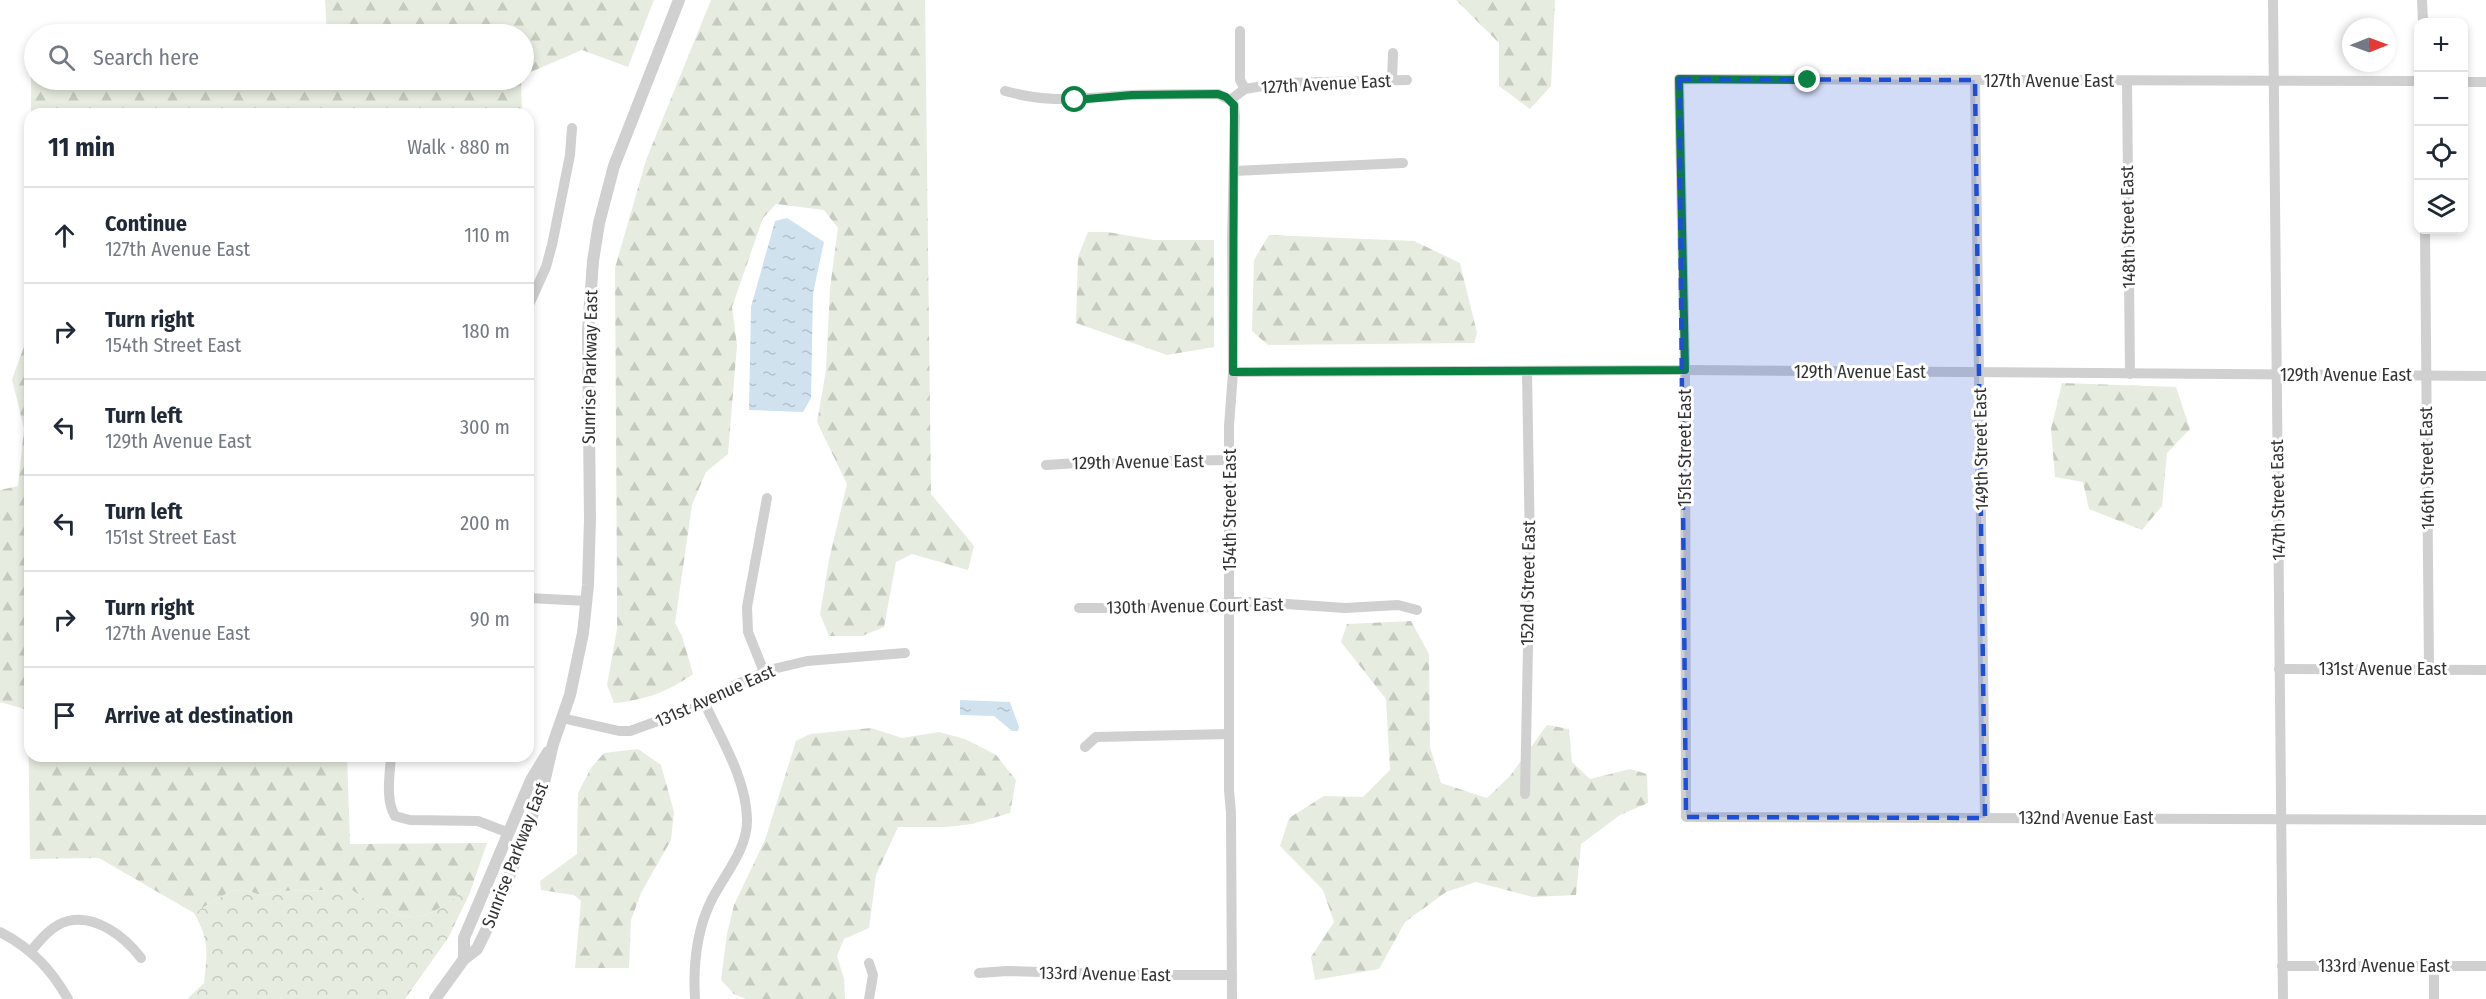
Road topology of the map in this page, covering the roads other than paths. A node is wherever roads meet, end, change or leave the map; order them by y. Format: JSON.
{"nodes":[{"id":1,"x":679,"y":0,"type":"edge"},
{"id":2,"x":2273,"y":0,"type":"edge"},
{"id":3,"x":2422,"y":0,"type":"edge"},
{"id":4,"x":2423,"y":18,"type":"edge"},
{"id":5,"x":1240,"y":31,"type":"dead end"},
{"id":6,"x":1393,"y":53,"type":"dead end"},
{"id":7,"x":1679,"y":79,"type":"joint"},
{"id":8,"x":1392,"y":80,"type":"junction"},
{"id":9,"x":1407,"y":80,"type":"dead end"},
{"id":10,"x":1975,"y":80,"type":"junction"},
{"id":11,"x":2127,"y":81,"type":"junction"},
{"id":12,"x":2274,"y":81,"type":"junction"},
{"id":13,"x":2414,"y":81,"type":"edge"},
{"id":14,"x":2468,"y":82,"type":"edge"},
{"id":15,"x":2486,"y":82,"type":"edge"},
{"id":16,"x":1245,"y":89,"type":"junction"},
{"id":17,"x":1005,"y":91,"type":"dead end"},
{"id":18,"x":1230,"y":100,"type":"junction"},
{"id":19,"x":572,"y":128,"type":"dead end"},
{"id":20,"x":1403,"y":163,"type":"dead end"},
{"id":21,"x":1234,"y":171,"type":"junction"},
{"id":22,"x":2425,"y":234,"type":"edge"},
{"id":23,"x":534,"y":294,"type":"edge"},
{"id":24,"x":1685,"y":370,"type":"junction"},
{"id":25,"x":1233,"y":372,"type":"junction"},
{"id":26,"x":1527,"y":372,"type":"junction"},
{"id":27,"x":1980,"y":373,"type":"junction"},
{"id":28,"x":2130,"y":374,"type":"junction"},
{"id":29,"x":2276,"y":375,"type":"junction"},
{"id":30,"x":2426,"y":376,"type":"junction"},
{"id":31,"x":2486,"y":376,"type":"edge"},
{"id":32,"x":1230,"y":460,"type":"junction"},
{"id":33,"x":1046,"y":465,"type":"dead end"},
{"id":34,"x":767,"y":498,"type":"dead end"},
{"id":35,"x":534,"y":598,"type":"edge"},
{"id":36,"x":587,"y":601,"type":"junction"},
{"id":37,"x":1231,"y":602,"type":"junction"},
{"id":38,"x":1079,"y":608,"type":"dead end"},
{"id":39,"x":1417,"y":610,"type":"dead end"},
{"id":40,"x":905,"y":652,"type":"dead end"},
{"id":41,"x":2279,"y":669,"type":"junction"},
{"id":42,"x":2429,"y":669,"type":"junction"},
{"id":43,"x":2486,"y":670,"type":"edge"},
{"id":44,"x":764,"y":672,"type":"junction"},
{"id":45,"x":705,"y":704,"type":"junction"},
{"id":46,"x":562,"y":718,"type":"junction"},
{"id":47,"x":1229,"y":734,"type":"junction"},
{"id":48,"x":554,"y":744,"type":"junction"},
{"id":49,"x":1085,"y":747,"type":"dead end"},
{"id":50,"x":391,"y":762,"type":"edge"},
{"id":51,"x":1525,"y":794,"type":"dead end"},
{"id":52,"x":1686,"y":817,"type":"joint"},
{"id":53,"x":1985,"y":818,"type":"junction"},
{"id":54,"x":2281,"y":819,"type":"junction"},
{"id":55,"x":2486,"y":820,"type":"edge"},
{"id":56,"x":509,"y":833,"type":"junction"},
{"id":57,"x":0,"y":932,"type":"edge"},
{"id":58,"x":32,"y":951,"type":"junction"},
{"id":59,"x":141,"y":958,"type":"dead end"},
{"id":60,"x":464,"y":958,"type":"junction"},
{"id":61,"x":869,"y":963,"type":"dead end"},
{"id":62,"x":2282,"y":966,"type":"junction"},
{"id":63,"x":2434,"y":966,"type":"junction"},
{"id":64,"x":2486,"y":966,"type":"edge"},
{"id":65,"x":979,"y":973,"type":"dead end"},
{"id":66,"x":1232,"y":975,"type":"junction"},
{"id":67,"x":68,"y":999,"type":"edge"},
{"id":68,"x":435,"y":999,"type":"edge"},
{"id":69,"x":695,"y":999,"type":"edge"},
{"id":70,"x":869,"y":999,"type":"edge"},
{"id":71,"x":1232,"y":999,"type":"edge"},
{"id":72,"x":2283,"y":999,"type":"edge"},
{"id":73,"x":2434,"y":999,"type":"edge"}],
"edges":[{"from":1,"to":36,"type":"street","name":"Sunrise Parkway East"},
{"from":2,"to":12,"type":"street","name":"147th Street East"},
{"from":3,"to":4,"type":"street"},
{"from":5,"to":16,"type":"street"},
{"from":6,"to":8,"type":"street"},
{"from":7,"to":10,"type":"street","name":"127th Avenue East"},
{"from":7,"to":24,"type":"street","name":"151st Street East"},
{"from":8,"to":9,"type":"street","name":"127th Avenue East"},
{"from":8,"to":16,"type":"street","name":"127th Avenue East"},
{"from":10,"to":11,"type":"street","name":"127th Avenue East"},
{"from":10,"to":27,"type":"street","name":"149th Street East"},
{"from":11,"to":12,"type":"street","name":"127th Avenue East"},
{"from":11,"to":28,"type":"street","name":"148th Street East"},
{"from":12,"to":13,"type":"street","name":"127th Avenue East"},
{"from":12,"to":29,"type":"street","name":"147th Street East"},
{"from":14,"to":15,"type":"street"},
{"from":16,"to":18,"type":"street"},
{"from":17,"to":18,"type":"street"},
{"from":18,"to":21,"type":"street","name":"154th Street East"},
{"from":19,"to":23,"type":"street"},
{"from":20,"to":21,"type":"street"},
{"from":21,"to":25,"type":"street","name":"154th Street East"},
{"from":22,"to":30,"type":"street","name":"146th Street East"},
{"from":24,"to":26,"type":"street","name":"129th Avenue East"},
{"from":24,"to":27,"type":"street","name":"129th Avenue East"},
{"from":24,"to":52,"type":"street","name":"151st Street East"},
{"from":25,"to":26,"type":"street","name":"129th Avenue East"},
{"from":25,"to":32,"type":"street","name":"154th Street East"},
{"from":26,"to":51,"type":"street","name":"152nd Street East"},
{"from":27,"to":28,"type":"street","name":"129th Avenue East"},
{"from":27,"to":53,"type":"street","name":"149th Street East"},
{"from":28,"to":29,"type":"street","name":"129th Avenue East"},
{"from":29,"to":30,"type":"street","name":"129th Avenue East"},
{"from":29,"to":41,"type":"street","name":"147th Street East"},
{"from":30,"to":31,"type":"street","name":"129th Avenue East"},
{"from":30,"to":42,"type":"street","name":"146th Street East"},
{"from":32,"to":33,"type":"street","name":"129th Avenue East"},
{"from":32,"to":37,"type":"street","name":"154th Street East"},
{"from":34,"to":44,"type":"street"},
{"from":35,"to":36,"type":"street"},
{"from":36,"to":46,"type":"street","name":"Sunrise Parkway East"},
{"from":37,"to":38,"type":"street","name":"130th Avenue Court East"},
{"from":37,"to":39,"type":"street","name":"130th Avenue Court East"},
{"from":37,"to":47,"type":"street","name":"154th Street East"},
{"from":40,"to":44,"type":"street","name":"131st Avenue East"},
{"from":41,"to":42,"type":"street","name":"131st Avenue East"},
{"from":41,"to":54,"type":"street","name":"147th Street East"},
{"from":42,"to":43,"type":"street","name":"131st Avenue East"},
{"from":44,"to":45,"type":"street","name":"131st Avenue East"},
{"from":45,"to":46,"type":"street","name":"131st Avenue East"},
{"from":45,"to":69,"type":"street"},
{"from":46,"to":48,"type":"street","name":"Sunrise Parkway East"},
{"from":47,"to":49,"type":"street"},
{"from":47,"to":66,"type":"street","name":"154th Street East"},
{"from":48,"to":56,"type":"street","name":"Sunrise Parkway East"},
{"from":48,"to":60,"type":"street","name":"Sunrise Parkway East"},
{"from":50,"to":56,"type":"street"},
{"from":52,"to":53,"type":"street","name":"132nd Avenue East"},
{"from":53,"to":54,"type":"street","name":"132nd Avenue East"},
{"from":54,"to":55,"type":"street","name":"132nd Avenue East"},
{"from":54,"to":62,"type":"street","name":"147th Street East"},
{"from":56,"to":60,"type":"street","name":"Sunrise Parkway East"},
{"from":57,"to":58,"type":"street"},
{"from":58,"to":59,"type":"street"},
{"from":58,"to":67,"type":"street"},
{"from":60,"to":68,"type":"street","name":"Sunrise Parkway East"},
{"from":61,"to":70,"type":"street"},
{"from":62,"to":63,"type":"street","name":"133rd Avenue East"},
{"from":62,"to":72,"type":"street","name":"147th Street East"},
{"from":63,"to":64,"type":"street","name":"133rd Avenue East"},
{"from":63,"to":73,"type":"street"},
{"from":65,"to":66,"type":"street","name":"133rd Avenue East"},
{"from":66,"to":71,"type":"street","name":"154th Street East"}]}
